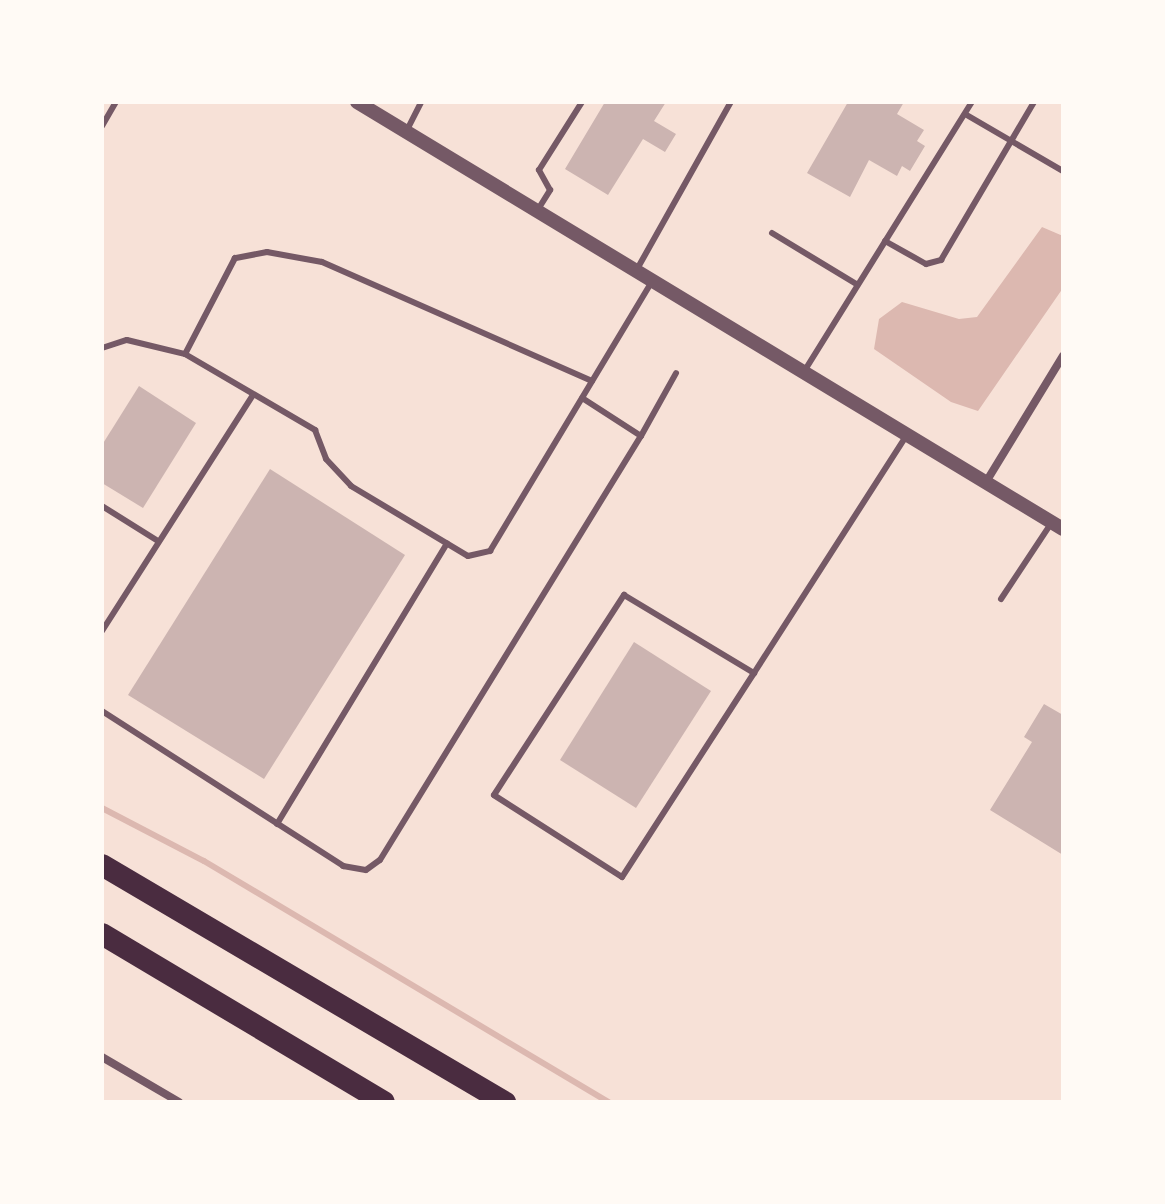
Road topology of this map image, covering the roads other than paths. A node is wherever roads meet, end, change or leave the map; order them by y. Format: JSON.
{"nodes":[{"id":1,"x":116,"y":102,"type":"edge"},
{"id":2,"x":357,"y":102,"type":"edge"},
{"id":3,"x":421,"y":102,"type":"edge"},
{"id":4,"x":582,"y":102,"type":"edge"},
{"id":5,"x":731,"y":102,"type":"edge"},
{"id":6,"x":972,"y":102,"type":"edge"},
{"id":7,"x":1034,"y":102,"type":"edge"},
{"id":8,"x":965,"y":114,"type":"junction"},
{"id":9,"x":102,"y":126,"type":"edge"},
{"id":10,"x":406,"y":132,"type":"junction"},
{"id":11,"x":1011,"y":141,"type":"junction"},
{"id":12,"x":1063,"y":171,"type":"edge"},
{"id":13,"x":537,"y":211,"type":"junction"},
{"id":14,"x":772,"y":233,"type":"dead end"},
{"id":15,"x":885,"y":241,"type":"junction"},
{"id":16,"x":636,"y":271,"type":"junction"},
{"id":17,"x":652,"y":281,"type":"junction"},
{"id":18,"x":858,"y":285,"type":"junction"},
{"id":19,"x":102,"y":348,"type":"edge"},
{"id":20,"x":185,"y":354,"type":"junction"},
{"id":21,"x":1063,"y":356,"type":"edge"},
{"id":22,"x":676,"y":373,"type":"dead end"},
{"id":23,"x":803,"y":373,"type":"junction"},
{"id":24,"x":592,"y":381,"type":"junction"},
{"id":25,"x":253,"y":395,"type":"junction"},
{"id":26,"x":582,"y":398,"type":"junction"},
{"id":27,"x":907,"y":435,"type":"junction"},
{"id":28,"x":641,"y":436,"type":"junction"},
{"id":29,"x":986,"y":482,"type":"junction"},
{"id":30,"x":102,"y":506,"type":"edge"},
{"id":31,"x":1057,"y":526,"type":"edge"},
{"id":32,"x":158,"y":541,"type":"junction"},
{"id":33,"x":447,"y":543,"type":"junction"},
{"id":34,"x":1001,"y":599,"type":"dead end"},
{"id":35,"x":102,"y":631,"type":"edge"},
{"id":36,"x":754,"y":673,"type":"junction"},
{"id":37,"x":102,"y":711,"type":"edge"},
{"id":38,"x":277,"y":824,"type":"junction"},
{"id":39,"x":102,"y":865,"type":"edge"},
{"id":40,"x":102,"y":934,"type":"edge"},
{"id":41,"x":102,"y":1057,"type":"edge"},
{"id":42,"x":179,"y":1102,"type":"edge"},
{"id":43,"x":384,"y":1102,"type":"edge"},
{"id":44,"x":505,"y":1102,"type":"edge"}],
"edges":[{"from":1,"to":9,"type":"lane"},
{"from":2,"to":10,"type":"street"},
{"from":3,"to":10,"type":"lane"},
{"from":4,"to":13,"type":"lane"},
{"from":5,"to":16,"type":"lane"},
{"from":6,"to":8,"type":"lane"},
{"from":7,"to":11,"type":"lane"},
{"from":8,"to":11,"type":"lane"},
{"from":8,"to":15,"type":"lane"},
{"from":10,"to":13,"type":"street"},
{"from":11,"to":12,"type":"lane"},
{"from":11,"to":15,"type":"lane"},
{"from":13,"to":16,"type":"street"},
{"from":14,"to":18,"type":"lane"},
{"from":15,"to":18,"type":"lane"},
{"from":16,"to":17,"type":"street"},
{"from":17,"to":23,"type":"street"},
{"from":17,"to":24,"type":"lane"},
{"from":18,"to":23,"type":"lane"},
{"from":19,"to":20,"type":"lane"},
{"from":20,"to":24,"type":"lane"},
{"from":20,"to":25,"type":"lane"},
{"from":21,"to":29,"type":"street"},
{"from":22,"to":28,"type":"lane"},
{"from":23,"to":27,"type":"street"},
{"from":24,"to":26,"type":"lane"},
{"from":25,"to":32,"type":"lane"},
{"from":25,"to":33,"type":"lane"},
{"from":26,"to":28,"type":"lane"},
{"from":26,"to":33,"type":"lane"},
{"from":27,"to":29,"type":"street"},
{"from":27,"to":36,"type":"lane"},
{"from":28,"to":38,"type":"lane"},
{"from":29,"to":31,"type":"street"},
{"from":30,"to":32,"type":"lane"},
{"from":31,"to":34,"type":"lane"},
{"from":32,"to":35,"type":"lane"},
{"from":33,"to":38,"type":"lane"},
{"from":36,"to":36,"type":"lane"},
{"from":37,"to":38,"type":"lane"},
{"from":39,"to":44,"type":"highway"},
{"from":40,"to":43,"type":"highway"},
{"from":41,"to":42,"type":"street"}]}
